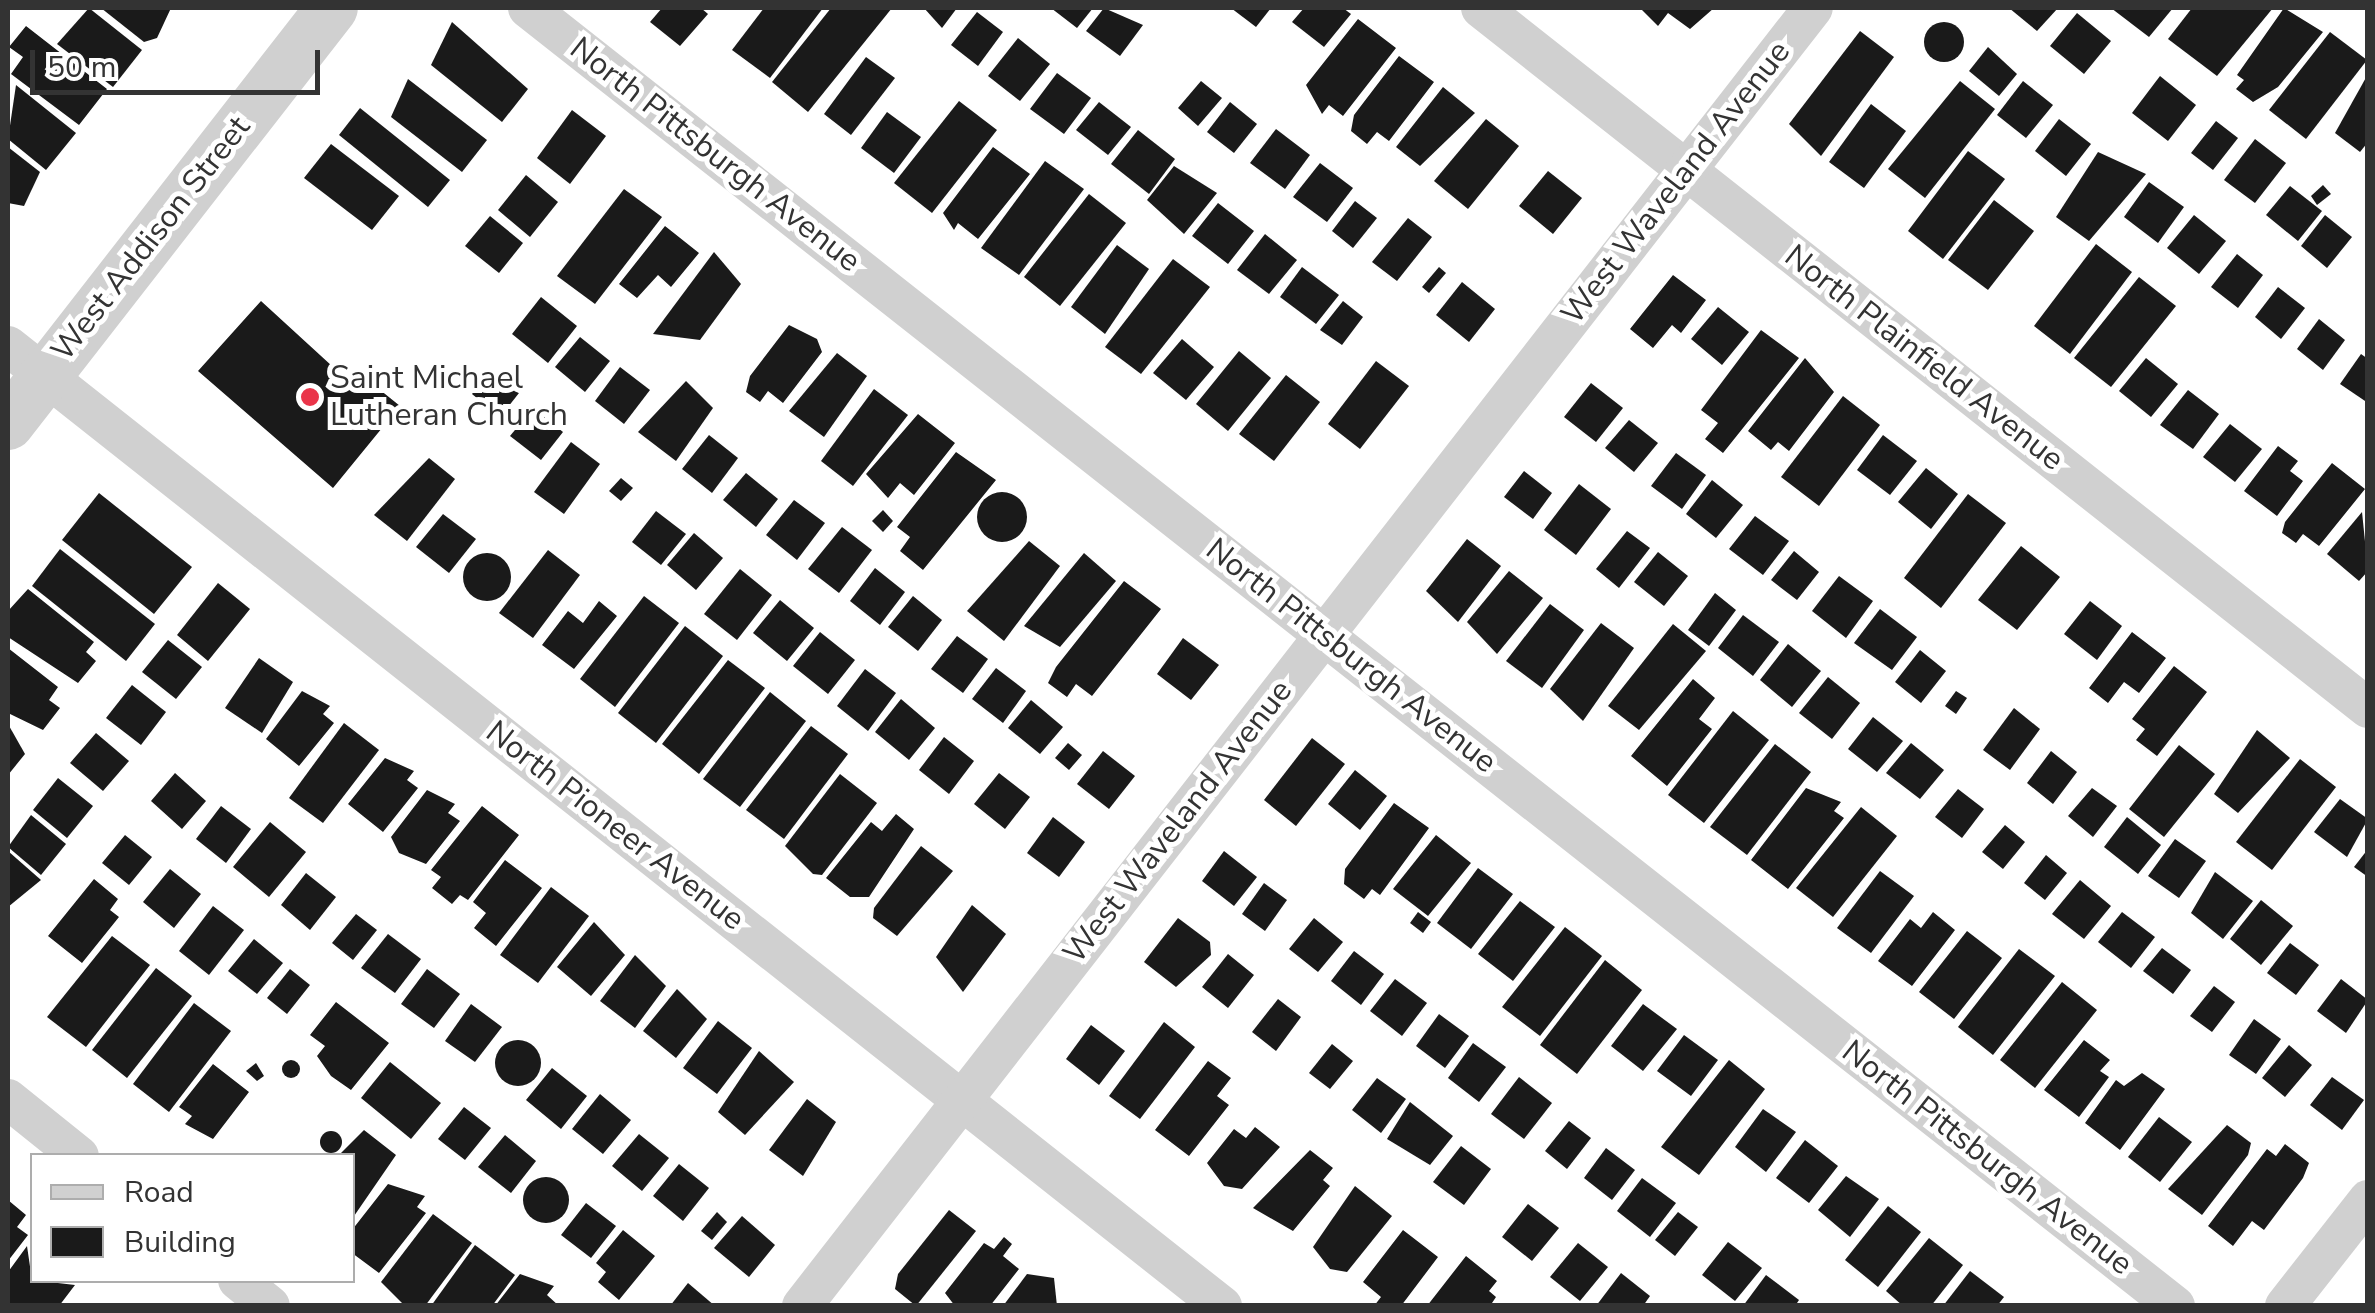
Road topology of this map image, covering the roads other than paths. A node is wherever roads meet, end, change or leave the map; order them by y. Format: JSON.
{"nodes":[{"id":1,"x":332,"y":8,"type":"edge"},
{"id":2,"x":528,"y":8,"type":"edge"},
{"id":3,"x":1481,"y":8,"type":"edge"},
{"id":4,"x":1813,"y":8,"type":"edge"},
{"id":5,"x":1686,"y":170,"type":"junction"},
{"id":6,"x":26,"y":361,"type":"edge"},
{"id":7,"x":8,"y":424,"type":"edge"},
{"id":8,"x":1324,"y":635,"type":"junction"},
{"id":9,"x":2368,"y":708,"type":"edge"},
{"id":10,"x":8,"y":1099,"type":"edge"},
{"id":11,"x":962,"y":1100,"type":"junction"},
{"id":12,"x":76,"y":1153,"type":"edge"},
{"id":13,"x":2368,"y":1200,"type":"edge"},
{"id":14,"x":242,"y":1283,"type":"edge"},
{"id":15,"x":270,"y":1306,"type":"edge"},
{"id":16,"x":802,"y":1306,"type":"edge"},
{"id":17,"x":1222,"y":1306,"type":"edge"},
{"id":18,"x":2175,"y":1306,"type":"edge"},
{"id":19,"x":2286,"y":1306,"type":"edge"}],
"edges":[{"from":1,"to":6,"type":"street","name":"West Addison Street"},
{"from":2,"to":8,"type":"street","name":"North Pittsburgh Avenue"},
{"from":3,"to":5,"type":"street","name":"North Plainfield Avenue"},
{"from":4,"to":5,"type":"street","name":"West Waveland Avenue"},
{"from":5,"to":8,"type":"street","name":"West Waveland Avenue"},
{"from":5,"to":9,"type":"street","name":"North Plainfield Avenue"},
{"from":6,"to":7,"type":"street","name":"West Addison Street"},
{"from":6,"to":11,"type":"street","name":"North Pioneer Avenue"},
{"from":8,"to":11,"type":"street","name":"West Waveland Avenue"},
{"from":8,"to":18,"type":"street","name":"North Pittsburgh Avenue"},
{"from":10,"to":12,"type":"street"},
{"from":11,"to":16,"type":"street","name":"West Waveland Avenue"},
{"from":11,"to":17,"type":"street","name":"North Pioneer Avenue"},
{"from":13,"to":19,"type":"street"},
{"from":14,"to":15,"type":"street"}]}
